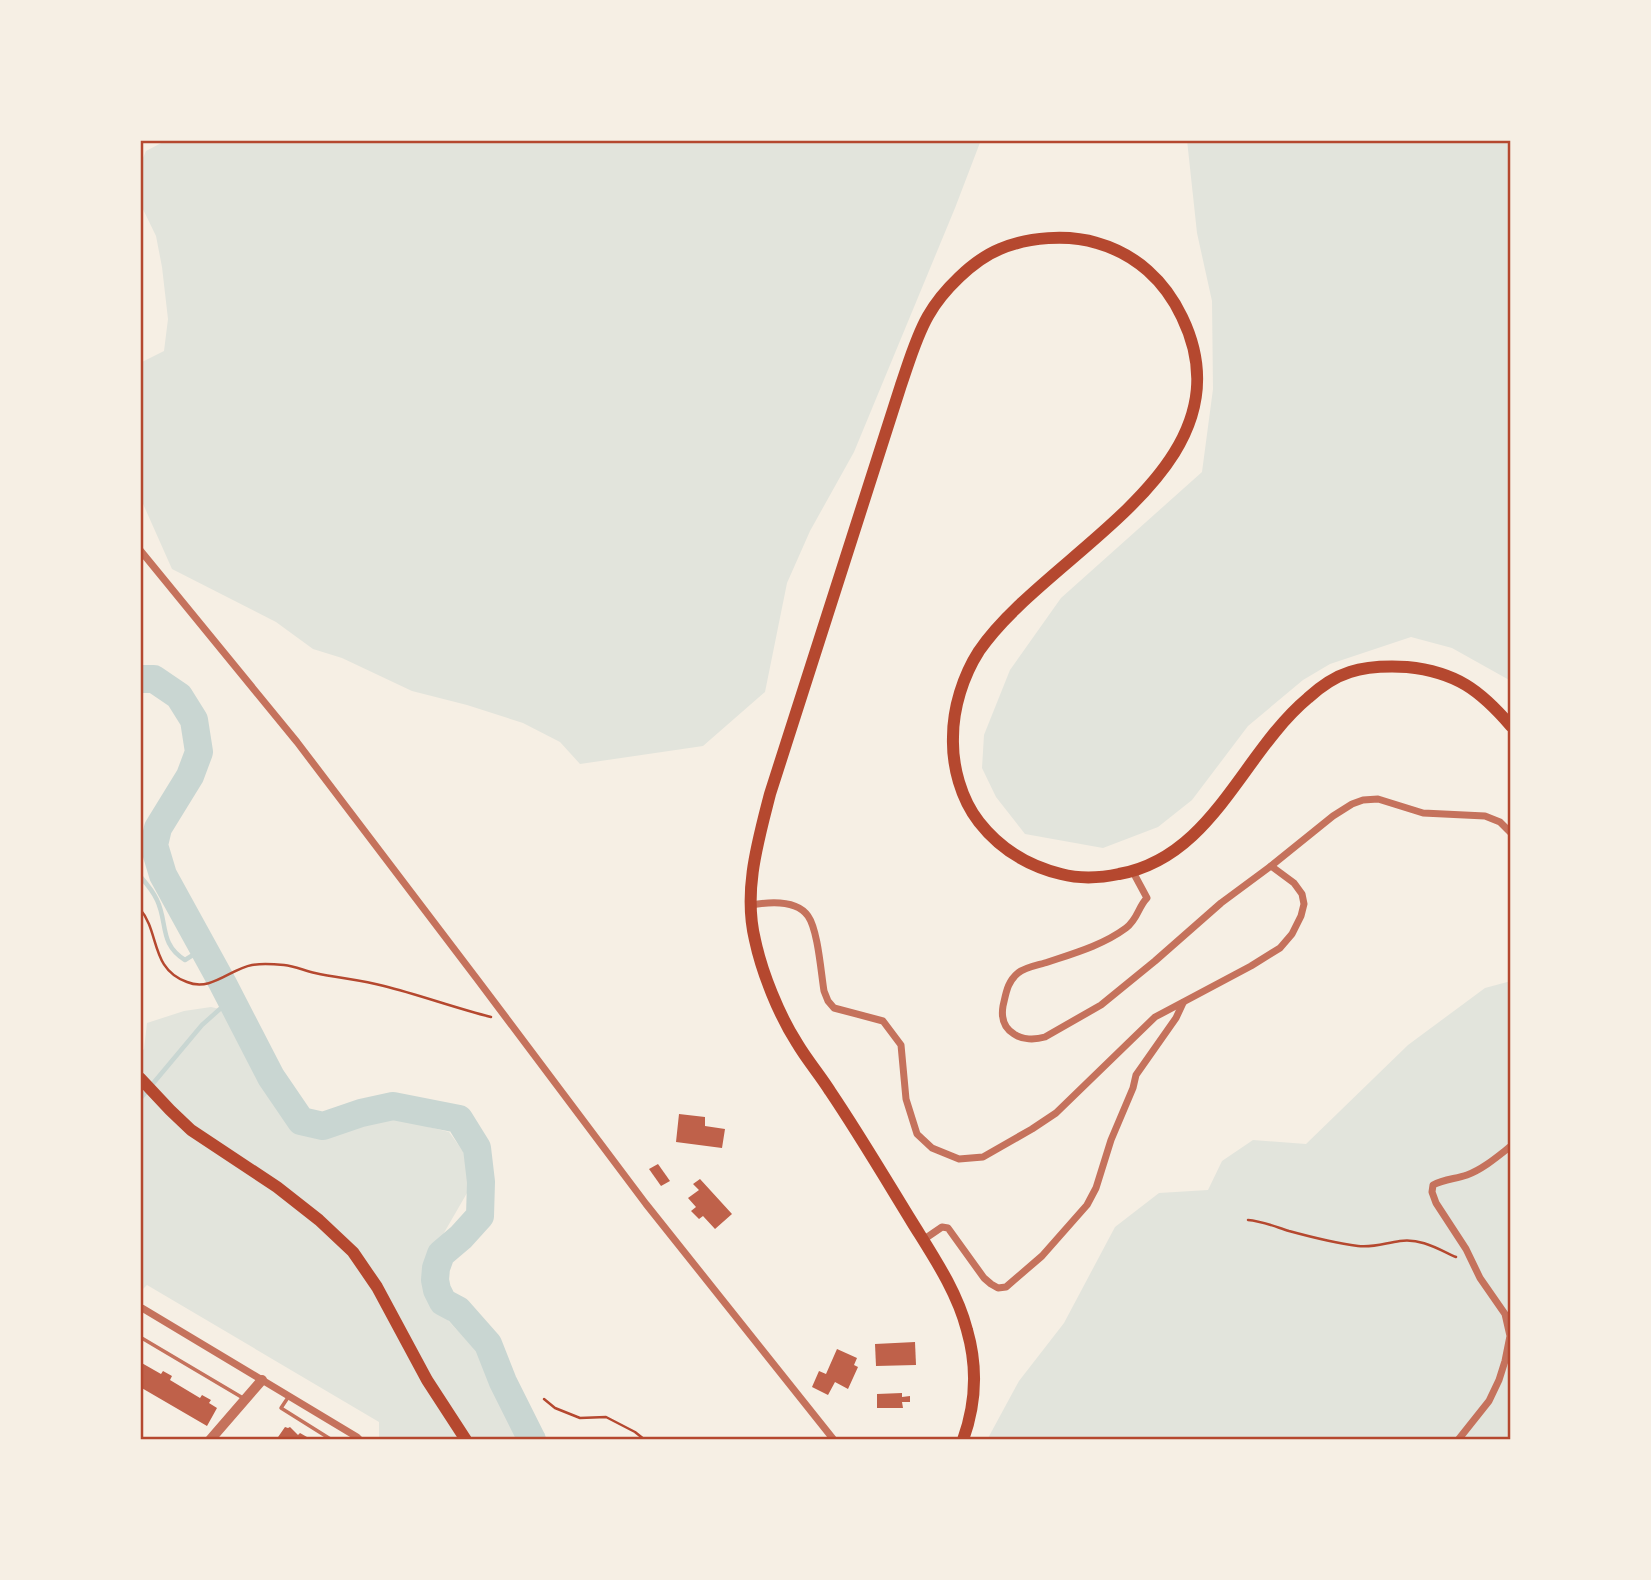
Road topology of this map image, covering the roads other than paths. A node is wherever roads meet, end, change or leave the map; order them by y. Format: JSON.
{"nodes":[{"id":1,"x":140,"y":550,"type":"edge"},
{"id":2,"x":1511,"y":726,"type":"edge"},
{"id":3,"x":1511,"y":833,"type":"edge"},
{"id":4,"x":1271,"y":866,"type":"junction"},
{"id":5,"x":1133,"y":872,"type":"junction"},
{"id":6,"x":751,"y":905,"type":"junction"},
{"id":7,"x":1183,"y":1002,"type":"junction"},
{"id":8,"x":140,"y":1078,"type":"edge"},
{"id":9,"x":1511,"y":1146,"type":"edge"},
{"id":10,"x":923,"y":1240,"type":"junction"},
{"id":11,"x":140,"y":1309,"type":"edge"},
{"id":12,"x":140,"y":1337,"type":"edge"},
{"id":13,"x":262,"y":1380,"type":"junction"},
{"id":14,"x":289,"y":1396,"type":"junction"},
{"id":15,"x":245,"y":1399,"type":"junction"},
{"id":16,"x":210,"y":1440,"type":"edge"},
{"id":17,"x":332,"y":1440,"type":"edge"},
{"id":18,"x":360,"y":1440,"type":"edge"},
{"id":19,"x":467,"y":1440,"type":"edge"},
{"id":20,"x":834,"y":1440,"type":"edge"},
{"id":21,"x":963,"y":1440,"type":"edge"},
{"id":22,"x":1458,"y":1440,"type":"edge"}],
"edges":[{"from":1,"to":20,"type":"street"},
{"from":2,"to":5,"type":"main road"},
{"from":3,"to":4,"type":"street"},
{"from":4,"to":5,"type":"street"},
{"from":4,"to":7,"type":"street"},
{"from":5,"to":6,"type":"main road"},
{"from":6,"to":7,"type":"street"},
{"from":6,"to":10,"type":"main road"},
{"from":7,"to":10,"type":"street"},
{"from":8,"to":19,"type":"main road"},
{"from":9,"to":22,"type":"street"},
{"from":10,"to":21,"type":"main road"},
{"from":11,"to":13,"type":"street"},
{"from":12,"to":15,"type":"lane"},
{"from":13,"to":14,"type":"street"},
{"from":13,"to":15,"type":"street"},
{"from":14,"to":17,"type":"lane"},
{"from":14,"to":18,"type":"street"},
{"from":15,"to":16,"type":"street"}]}
